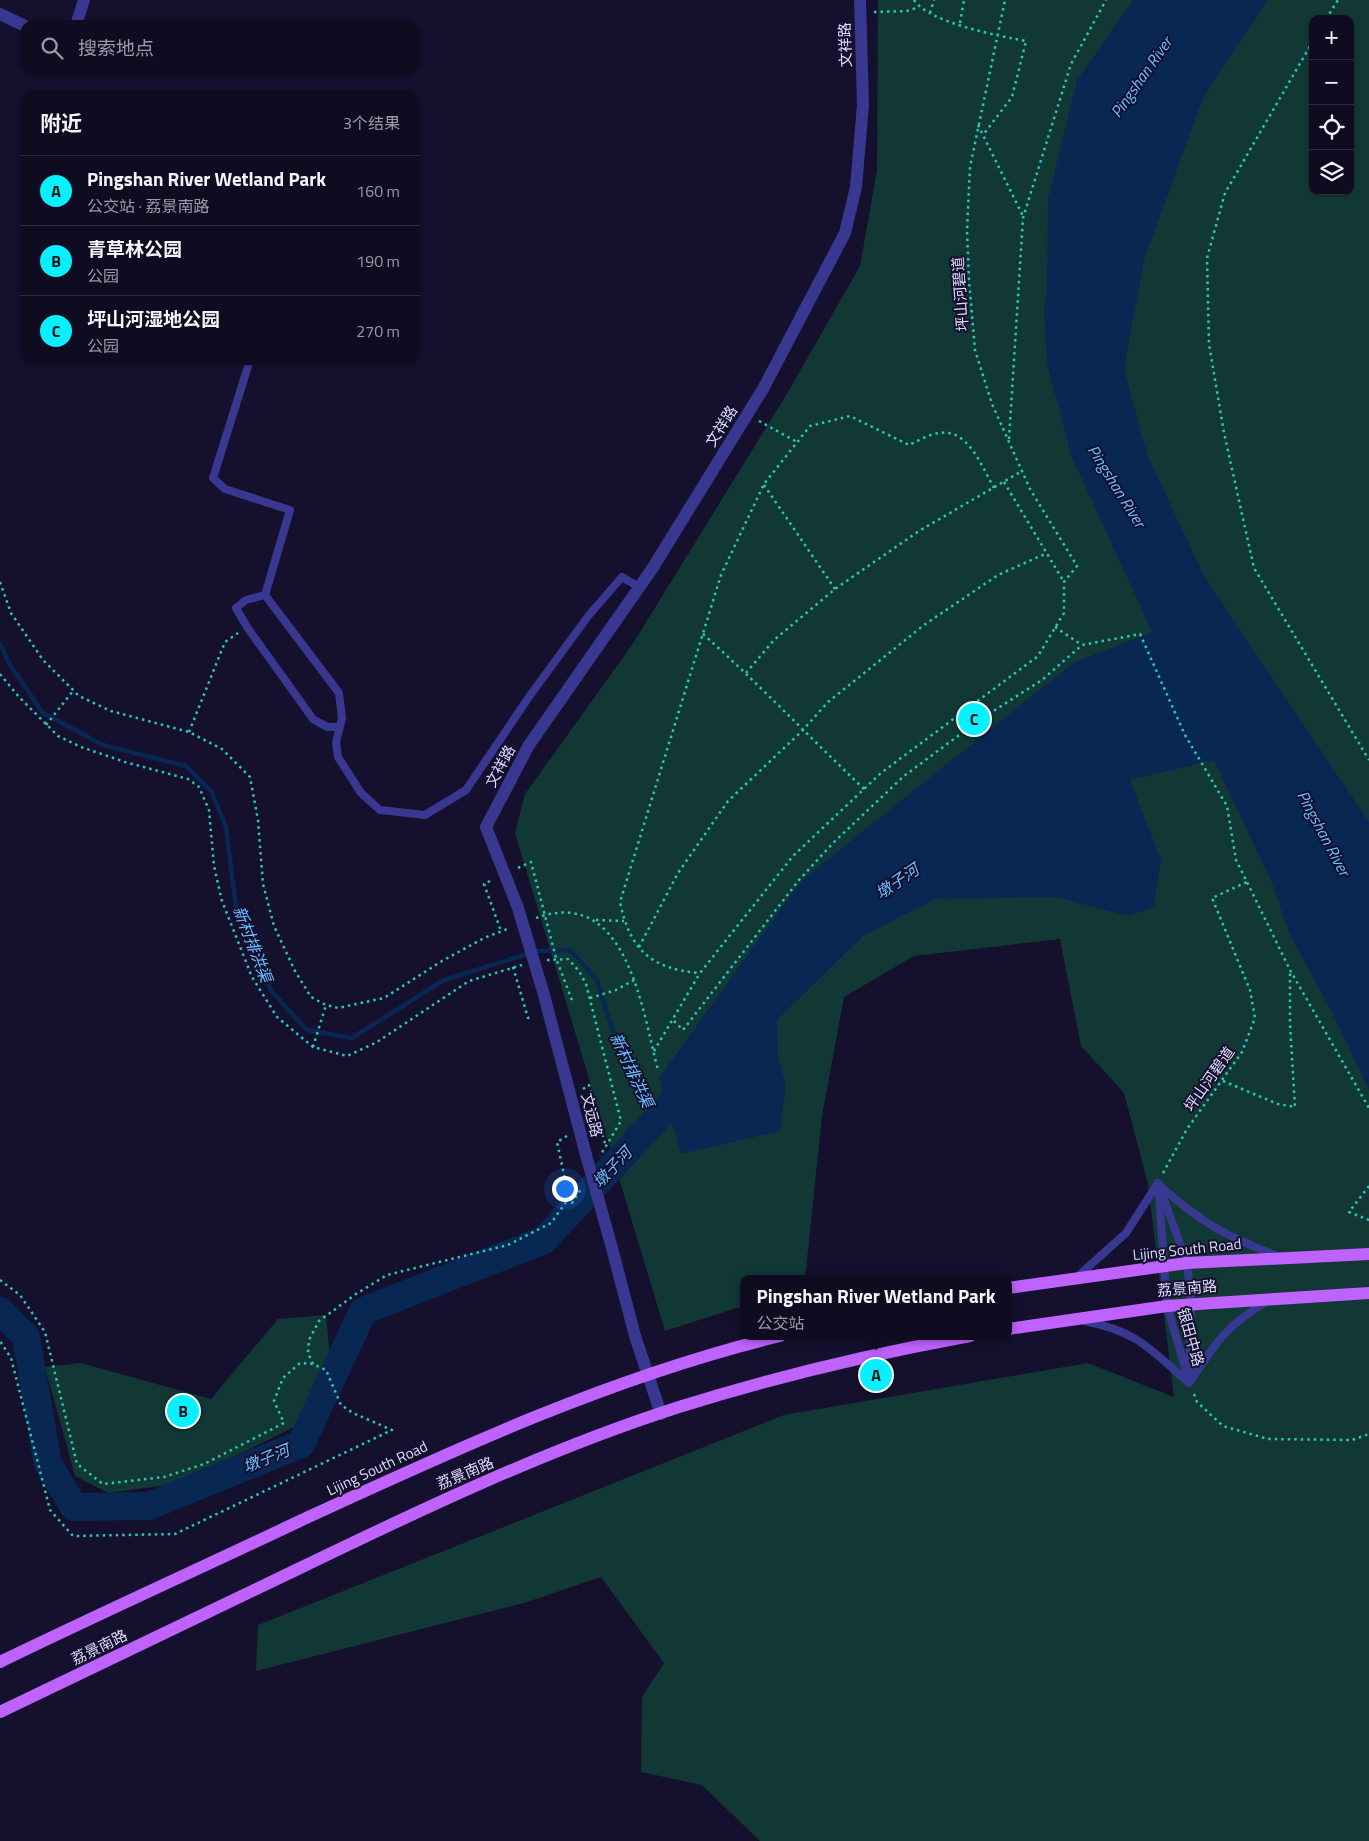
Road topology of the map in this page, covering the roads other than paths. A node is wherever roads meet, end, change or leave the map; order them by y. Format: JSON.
{"nodes":[{"id":1,"x":84,"y":0,"type":"edge"},
{"id":2,"x":860,"y":6,"type":"edge"},
{"id":3,"x":0,"y":14,"type":"edge"},
{"id":4,"x":78,"y":20,"type":"edge"},
{"id":5,"x":20,"y":24,"type":"edge"},
{"id":6,"x":248,"y":365,"type":"edge"},
{"id":7,"x":639,"y":587,"type":"junction"},
{"id":8,"x":265,"y":595,"type":"junction"},
{"id":9,"x":340,"y":727,"type":"junction"},
{"id":10,"x":486,"y":826,"type":"joint"},
{"id":11,"x":1158,"y":1184,"type":"junction"},
{"id":12,"x":1369,"y":1254,"type":"edge"},
{"id":13,"x":1280,"y":1257,"type":"junction"},
{"id":14,"x":1187,"y":1263,"type":"junction"},
{"id":15,"x":1163,"y":1266,"type":"junction"},
{"id":16,"x":1078,"y":1277,"type":"junction"},
{"id":17,"x":1012,"y":1287,"type":"edge"},
{"id":18,"x":1369,"y":1293,"type":"edge"},
{"id":19,"x":1274,"y":1298,"type":"junction"},
{"id":20,"x":1191,"y":1303,"type":"junction"},
{"id":21,"x":1167,"y":1306,"type":"junction"},
{"id":22,"x":1072,"y":1319,"type":"junction"},
{"id":23,"x":1012,"y":1328,"type":"edge"},
{"id":24,"x":763,"y":1340,"type":"edge"},
{"id":25,"x":949,"y":1340,"type":"edge"},
{"id":26,"x":647,"y":1376,"type":"junction"},
{"id":27,"x":1189,"y":1383,"type":"junction"},
{"id":28,"x":661,"y":1414,"type":"junction"},
{"id":29,"x":0,"y":1662,"type":"edge"},
{"id":30,"x":0,"y":1712,"type":"edge"}],
"edges":[{"from":1,"to":4,"type":"street"},
{"from":2,"to":7,"type":"street","name":"文祥路"},
{"from":3,"to":5,"type":"street"},
{"from":6,"to":8,"type":"lane"},
{"from":7,"to":9,"type":"lane"},
{"from":7,"to":10,"type":"street","name":"文祥路"},
{"from":8,"to":9,"type":"lane"},
{"from":8,"to":9,"type":"lane"},
{"from":10,"to":26,"type":"street","name":"文远路","bridge":true},
{"from":11,"to":13,"type":"lane"},
{"from":11,"to":14,"type":"lane","name":"银田中路"},
{"from":11,"to":15,"type":"lane","name":"银田中路"},
{"from":11,"to":16,"type":"lane"},
{"from":12,"to":13,"type":"main road","name":"Lijing South Road"},
{"from":13,"to":14,"type":"main road","name":"Lijing South Road"},
{"from":14,"to":15,"type":"main road","name":"Lijing South Road"},
{"from":14,"to":20,"type":"lane","name":"银田中路"},
{"from":15,"to":16,"type":"main road","name":"Lijing South Road"},
{"from":15,"to":21,"type":"lane","name":"银田中路"},
{"from":16,"to":17,"type":"main road","name":"Lijing South Road"},
{"from":18,"to":19,"type":"main road","name":"荔景南路"},
{"from":19,"to":20,"type":"main road","name":"荔景南路"},
{"from":19,"to":27,"type":"lane"},
{"from":20,"to":21,"type":"main road","name":"荔景南路"},
{"from":20,"to":27,"type":"lane","name":"银田中路"},
{"from":21,"to":22,"type":"main road","name":"荔景南路"},
{"from":21,"to":27,"type":"lane","name":"银田中路"},
{"from":22,"to":23,"type":"main road","name":"荔景南路"},
{"from":22,"to":27,"type":"lane"},
{"from":24,"to":26,"type":"main road","name":"Lijing South Road"},
{"from":25,"to":28,"type":"main road","name":"荔景南路"},
{"from":26,"to":28,"type":"street","name":"文远路"},
{"from":26,"to":29,"type":"main road","name":"Lijing South Road"},
{"from":28,"to":30,"type":"main road","name":"荔景南路"}]}
